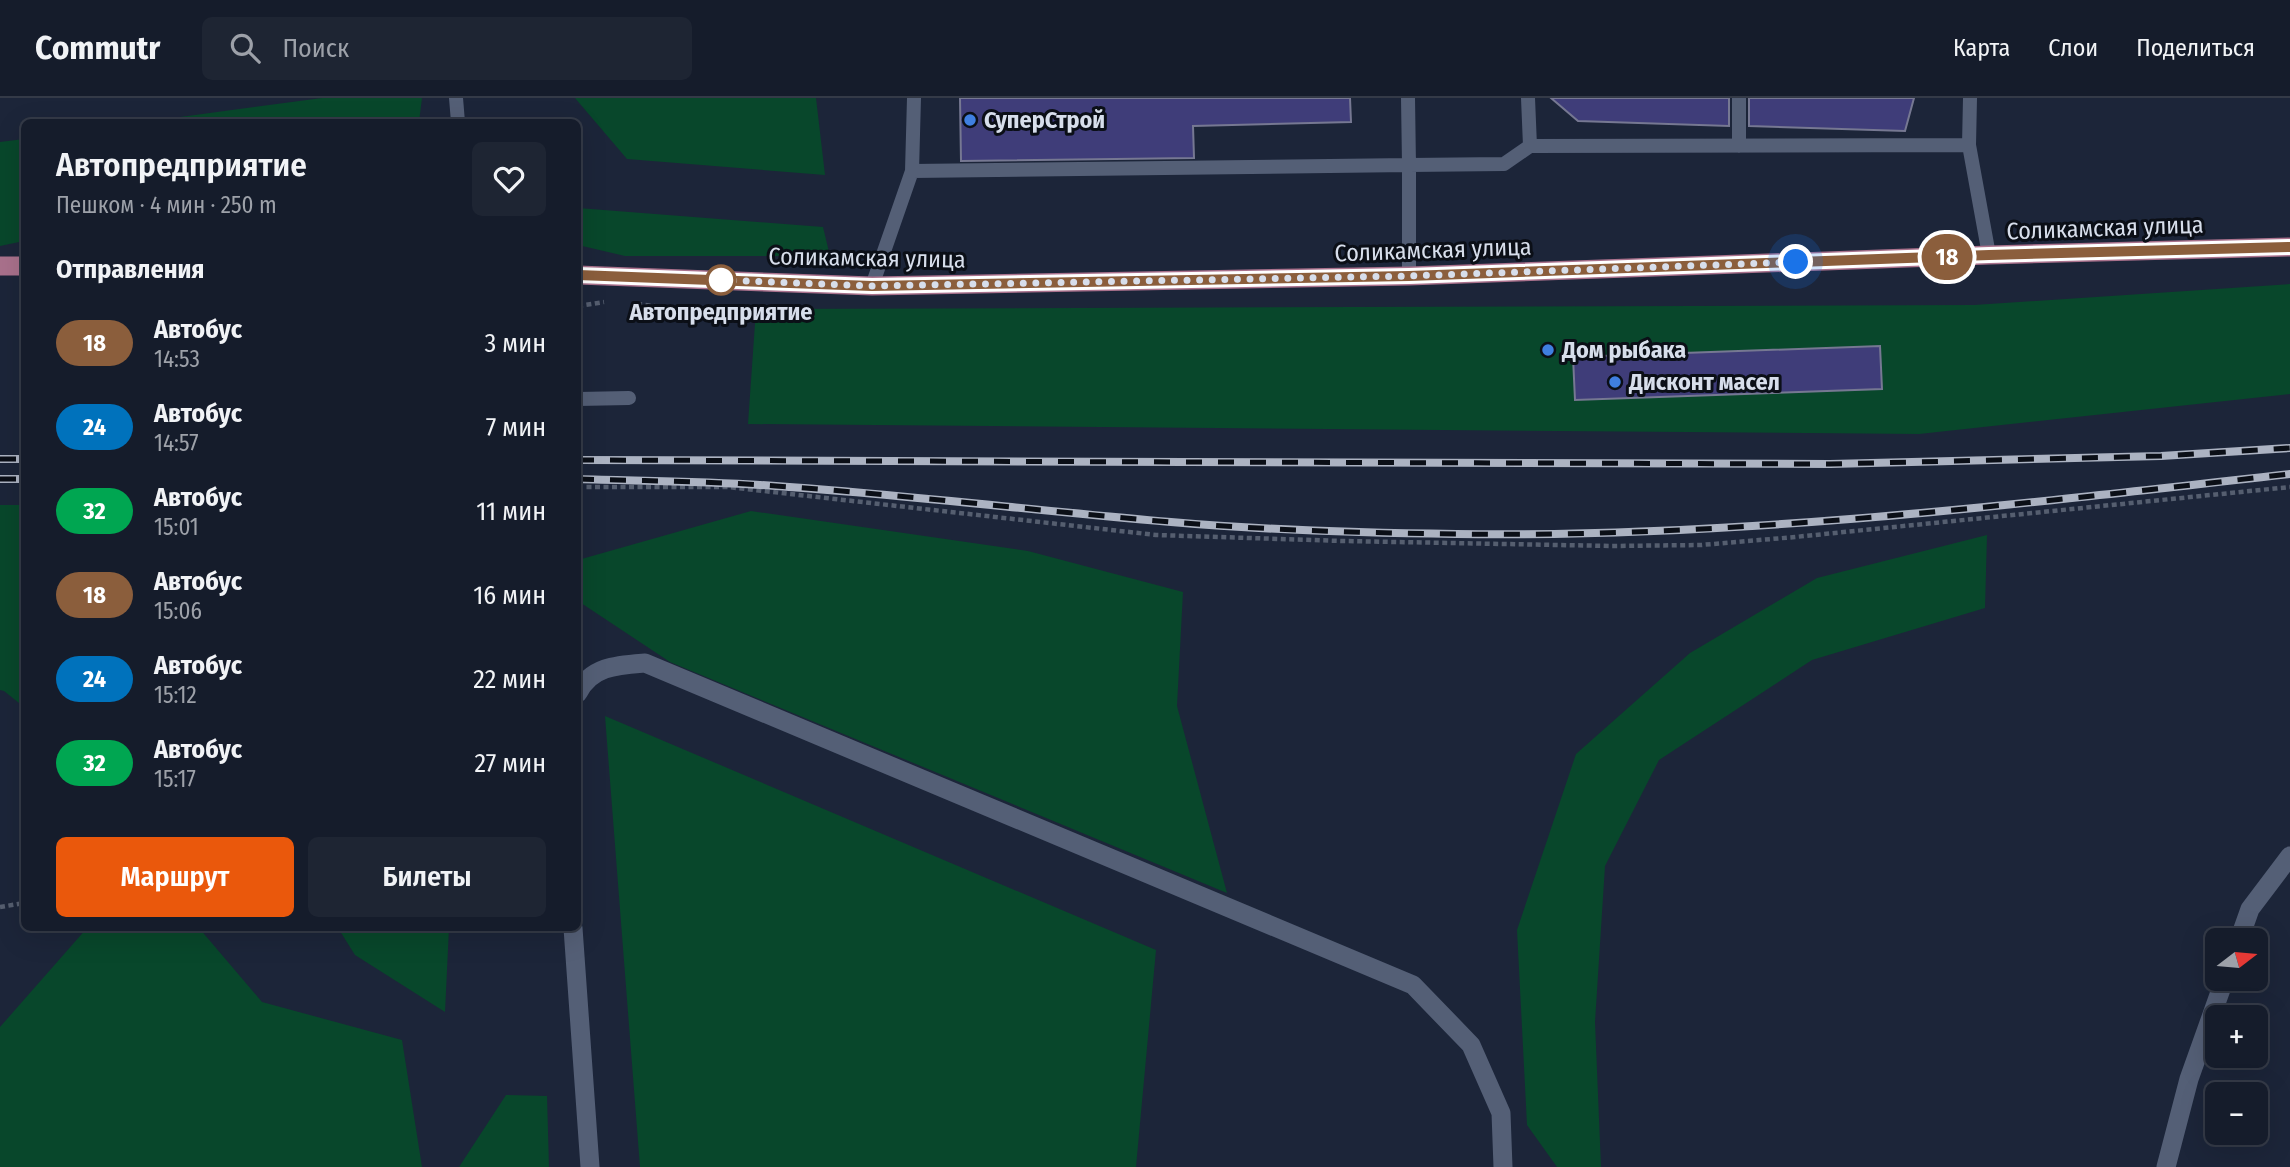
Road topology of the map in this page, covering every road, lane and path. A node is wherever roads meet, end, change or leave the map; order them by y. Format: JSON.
{"nodes":[{"id":1,"x":456,"y":98,"type":"edge"},
{"id":2,"x":914,"y":98,"type":"edge"},
{"id":3,"x":1408,"y":98,"type":"edge"},
{"id":4,"x":1528,"y":98,"type":"edge"},
{"id":5,"x":1739,"y":98,"type":"edge"},
{"id":6,"x":1970,"y":98,"type":"edge"},
{"id":7,"x":457,"y":119,"type":"edge"},
{"id":8,"x":1969,"y":145,"type":"junction"},
{"id":9,"x":1530,"y":146,"type":"junction"},
{"id":10,"x":1739,"y":146,"type":"junction"},
{"id":11,"x":1409,"y":165,"type":"junction"},
{"id":12,"x":912,"y":171,"type":"junction"},
{"id":13,"x":2290,"y":247,"type":"edge"},
{"id":14,"x":1989,"y":255,"type":"junction"},
{"id":15,"x":0,"y":266,"type":"edge"},
{"id":16,"x":21,"y":266,"type":"edge"},
{"id":17,"x":581,"y":275,"type":"edge"},
{"id":18,"x":1409,"y":276,"type":"junction"},
{"id":19,"x":872,"y":286,"type":"junction"},
{"id":20,"x":614,"y":301,"type":"dead end"},
{"id":21,"x":627,"y":303,"type":"dead end"},
{"id":22,"x":581,"y":306,"type":"edge"},
{"id":23,"x":703,"y":312,"type":"dead end"},
{"id":24,"x":629,"y":398,"type":"dead end"},
{"id":25,"x":581,"y":399,"type":"edge"},
{"id":26,"x":581,"y":487,"type":"edge"},
{"id":27,"x":2290,"y":487,"type":"edge"},
{"id":28,"x":581,"y":686,"type":"edge"},
{"id":29,"x":2290,"y":856,"type":"edge"},
{"id":30,"x":21,"y":904,"type":"edge"},
{"id":31,"x":0,"y":907,"type":"edge"},
{"id":32,"x":2243,"y":928,"type":"edge"},
{"id":33,"x":573,"y":931,"type":"edge"},
{"id":34,"x":2220,"y":991,"type":"edge"},
{"id":35,"x":590,"y":1167,"type":"edge"},
{"id":36,"x":1503,"y":1167,"type":"edge"},
{"id":37,"x":2166,"y":1167,"type":"edge"}],
"edges":[{"from":1,"to":7,"type":"lane"},
{"from":2,"to":12,"type":"lane"},
{"from":3,"to":11,"type":"lane"},
{"from":4,"to":9,"type":"lane"},
{"from":5,"to":10,"type":"lane"},
{"from":6,"to":8,"type":"lane"},
{"from":8,"to":10,"type":"lane"},
{"from":8,"to":14,"type":"lane"},
{"from":9,"to":10,"type":"lane"},
{"from":9,"to":11,"type":"lane"},
{"from":11,"to":12,"type":"lane"},
{"from":11,"to":18,"type":"lane"},
{"from":12,"to":19,"type":"lane"},
{"from":13,"to":14,"type":"main road","name":"Соликамская улица"},
{"from":14,"to":18,"type":"main road","name":"Соликамская улица"},
{"from":15,"to":16,"type":"main road"},
{"from":17,"to":19,"type":"main road","name":"Соликамская улица"},
{"from":18,"to":19,"type":"main road","name":"Соликамская улица"},
{"from":20,"to":22,"type":"path"},
{"from":21,"to":23,"type":"path"},
{"from":24,"to":25,"type":"lane"},
{"from":26,"to":27,"type":"path"},
{"from":28,"to":36,"type":"street"},
{"from":29,"to":32,"type":"street"},
{"from":30,"to":31,"type":"path"},
{"from":33,"to":35,"type":"street"},
{"from":34,"to":37,"type":"street"}]}
